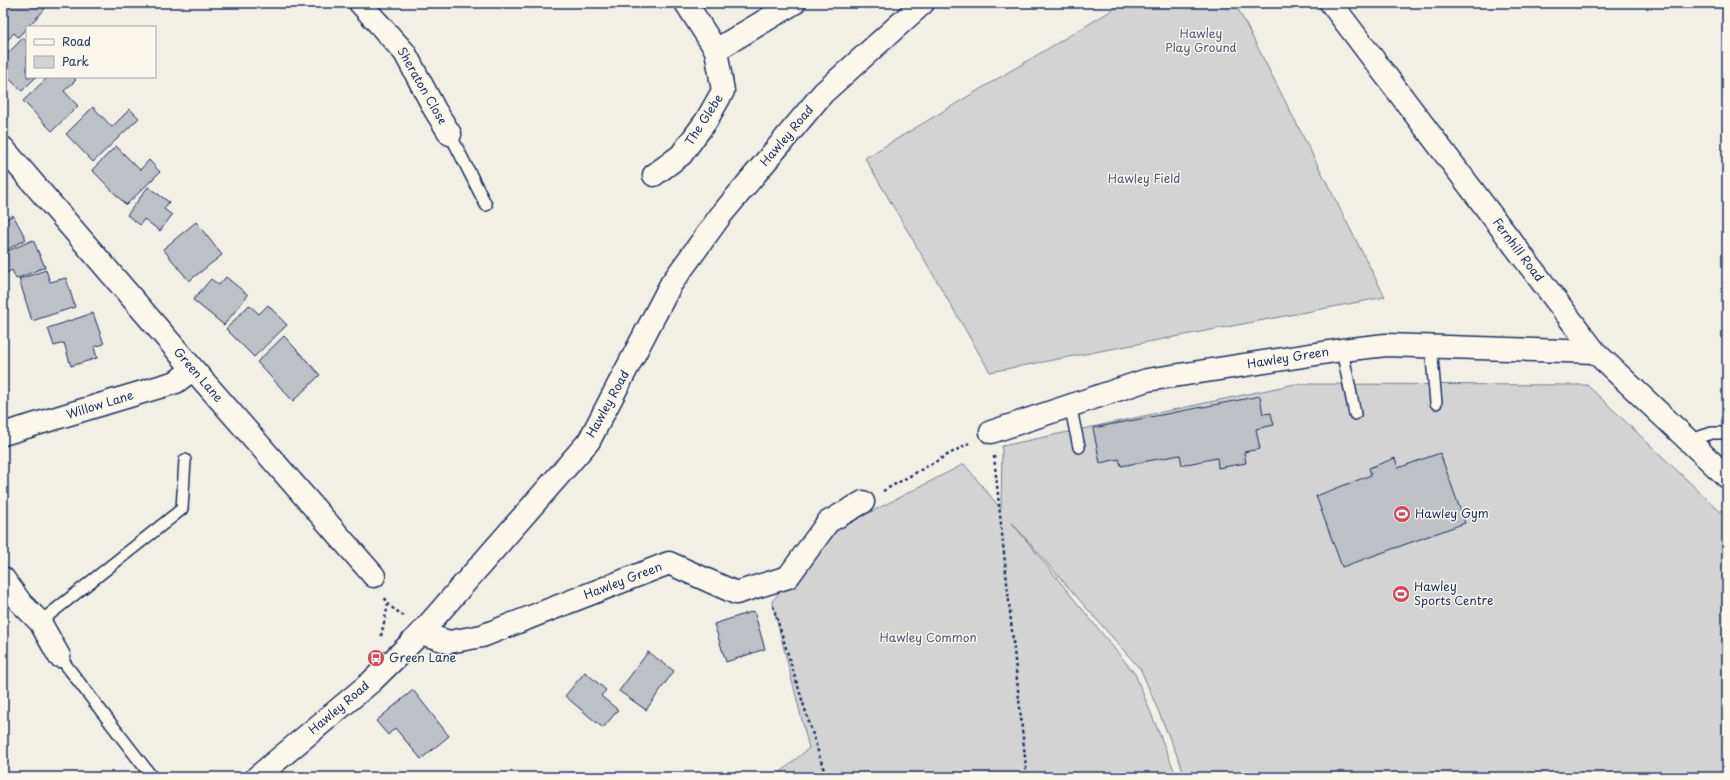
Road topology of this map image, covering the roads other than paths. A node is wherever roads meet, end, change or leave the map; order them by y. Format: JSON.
{"nodes":[{"id":1,"x":360,"y":3,"type":"edge"},
{"id":2,"x":686,"y":3,"type":"edge"},
{"id":3,"x":794,"y":3,"type":"edge"},
{"id":4,"x":923,"y":3,"type":"edge"},
{"id":5,"x":1331,"y":3,"type":"edge"},
{"id":6,"x":716,"y":50,"type":"junction"},
{"id":7,"x":450,"y":134,"type":"joint"},
{"id":8,"x":3,"y":148,"type":"edge"},
{"id":9,"x":654,"y":175,"type":"dead end"},
{"id":10,"x":486,"y":205,"type":"dead end"},
{"id":11,"x":1431,"y":347,"type":"junction"},
{"id":12,"x":1342,"y":350,"type":"junction"},
{"id":13,"x":1595,"y":352,"type":"junction"},
{"id":14,"x":193,"y":369,"type":"junction"},
{"id":15,"x":1436,"y":403,"type":"dead end"},
{"id":16,"x":1070,"y":405,"type":"junction"},
{"id":17,"x":1355,"y":414,"type":"dead end"},
{"id":18,"x":991,"y":432,"type":"road end"},
{"id":19,"x":1727,"y":433,"type":"edge"},
{"id":20,"x":3,"y":434,"type":"edge"},
{"id":21,"x":1688,"y":441,"type":"junction"},
{"id":22,"x":1079,"y":447,"type":"dead end"},
{"id":23,"x":185,"y":460,"type":"dead end"},
{"id":24,"x":1727,"y":477,"type":"edge"},
{"id":25,"x":863,"y":502,"type":"road end"},
{"id":26,"x":374,"y":576,"type":"road end"},
{"id":27,"x":3,"y":578,"type":"edge"},
{"id":28,"x":40,"y":622,"type":"junction"},
{"id":29,"x":421,"y":633,"type":"junction"},
{"id":30,"x":59,"y":656,"type":"joint"},
{"id":31,"x":152,"y":777,"type":"edge"},
{"id":32,"x":257,"y":777,"type":"edge"}],
"edges":[{"from":1,"to":7,"type":"street","name":"Sheraton Close"},
{"from":2,"to":6,"type":"street","name":"The Glebe"},
{"from":3,"to":6,"type":"street"},
{"from":4,"to":29,"type":"street","name":"Hawley Road"},
{"from":5,"to":13,"type":"street","name":"Fernhill Road"},
{"from":6,"to":9,"type":"street","name":"The Glebe"},
{"from":7,"to":10,"type":"lane"},
{"from":8,"to":14,"type":"street","name":"Green Lane"},
{"from":11,"to":12,"type":"street","name":"Hawley Green"},
{"from":11,"to":13,"type":"street","name":"Hawley Green"},
{"from":11,"to":15,"type":"lane"},
{"from":12,"to":16,"type":"street","name":"Hawley Green"},
{"from":12,"to":17,"type":"lane"},
{"from":13,"to":21,"type":"street","name":"Fernhill Road"},
{"from":14,"to":20,"type":"street","name":"Willow Lane"},
{"from":14,"to":26,"type":"street","name":"Green Lane"},
{"from":16,"to":18,"type":"street","name":"Hawley Green"},
{"from":16,"to":22,"type":"lane"},
{"from":19,"to":21,"type":"lane"},
{"from":21,"to":24,"type":"street","name":"Fernhill Road"},
{"from":23,"to":28,"type":"lane"},
{"from":25,"to":29,"type":"street","name":"Hawley Green"},
{"from":27,"to":28,"type":"street"},
{"from":28,"to":30,"type":"street"},
{"from":29,"to":32,"type":"street","name":"Hawley Road"},
{"from":30,"to":31,"type":"lane"}]}
